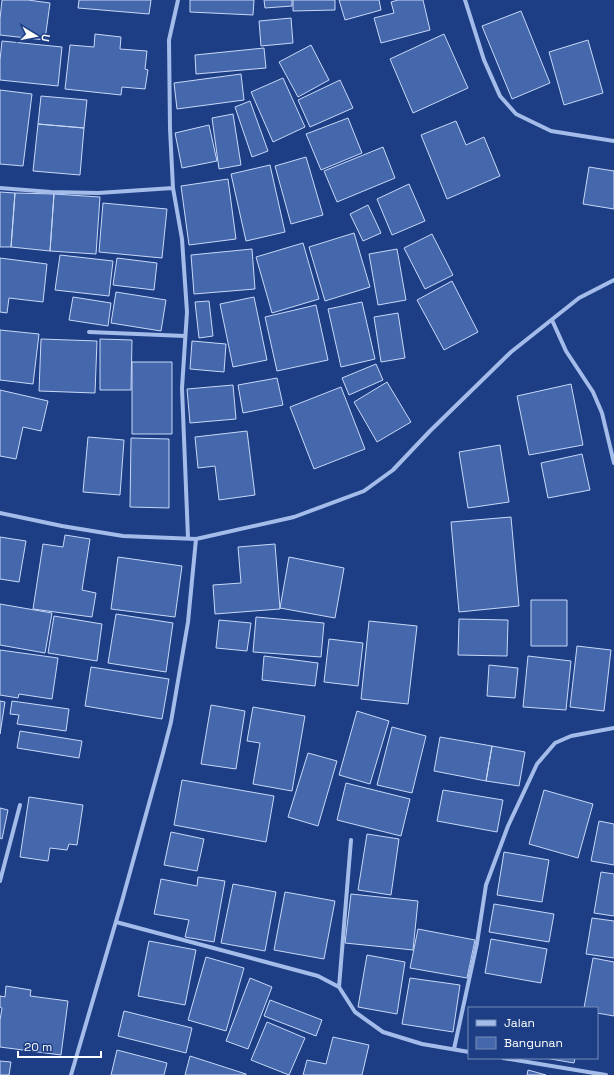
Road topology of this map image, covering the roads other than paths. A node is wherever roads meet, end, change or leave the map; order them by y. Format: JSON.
{"nodes":[{"id":1,"x":178,"y":0,"type":"edge"},
{"id":2,"x":465,"y":0,"type":"edge"},
{"id":3,"x":614,"y":141,"type":"edge"},
{"id":4,"x":0,"y":188,"type":"edge"},
{"id":5,"x":173,"y":188,"type":"junction"},
{"id":6,"x":614,"y":280,"type":"edge"},
{"id":7,"x":552,"y":320,"type":"junction"},
{"id":8,"x":89,"y":332,"type":"dead end"},
{"id":9,"x":185,"y":336,"type":"junction"},
{"id":10,"x":614,"y":463,"type":"edge"},
{"id":11,"x":0,"y":512,"type":"edge"},
{"id":12,"x":188,"y":538,"type":"junction"},
{"id":13,"x":196,"y":539,"type":"junction"},
{"id":14,"x":614,"y":728,"type":"edge"},
{"id":15,"x":20,"y":805,"type":"dead end"},
{"id":16,"x":351,"y":840,"type":"dead end"},
{"id":17,"x":0,"y":881,"type":"edge"},
{"id":18,"x":116,"y":922,"type":"junction"},
{"id":19,"x":339,"y":987,"type":"junction"},
{"id":20,"x":454,"y":1049,"type":"junction"},
{"id":21,"x":468,"y":1052,"type":"edge"},
{"id":22,"x":509,"y":1059,"type":"edge"},
{"id":23,"x":71,"y":1075,"type":"edge"},
{"id":24,"x":606,"y":1075,"type":"edge"}],
"edges":[{"from":1,"to":5,"type":"street"},
{"from":2,"to":3,"type":"street"},
{"from":4,"to":5,"type":"street"},
{"from":5,"to":9,"type":"street"},
{"from":6,"to":7,"type":"street"},
{"from":7,"to":10,"type":"street"},
{"from":7,"to":13,"type":"street"},
{"from":8,"to":9,"type":"street"},
{"from":9,"to":12,"type":"street"},
{"from":11,"to":12,"type":"street"},
{"from":12,"to":13,"type":"street"},
{"from":13,"to":18,"type":"street"},
{"from":14,"to":20,"type":"street"},
{"from":15,"to":17,"type":"street"},
{"from":16,"to":19,"type":"street"},
{"from":18,"to":19,"type":"street"},
{"from":18,"to":23,"type":"street"},
{"from":19,"to":20,"type":"street"},
{"from":20,"to":21,"type":"street"},
{"from":22,"to":24,"type":"street"}]}
